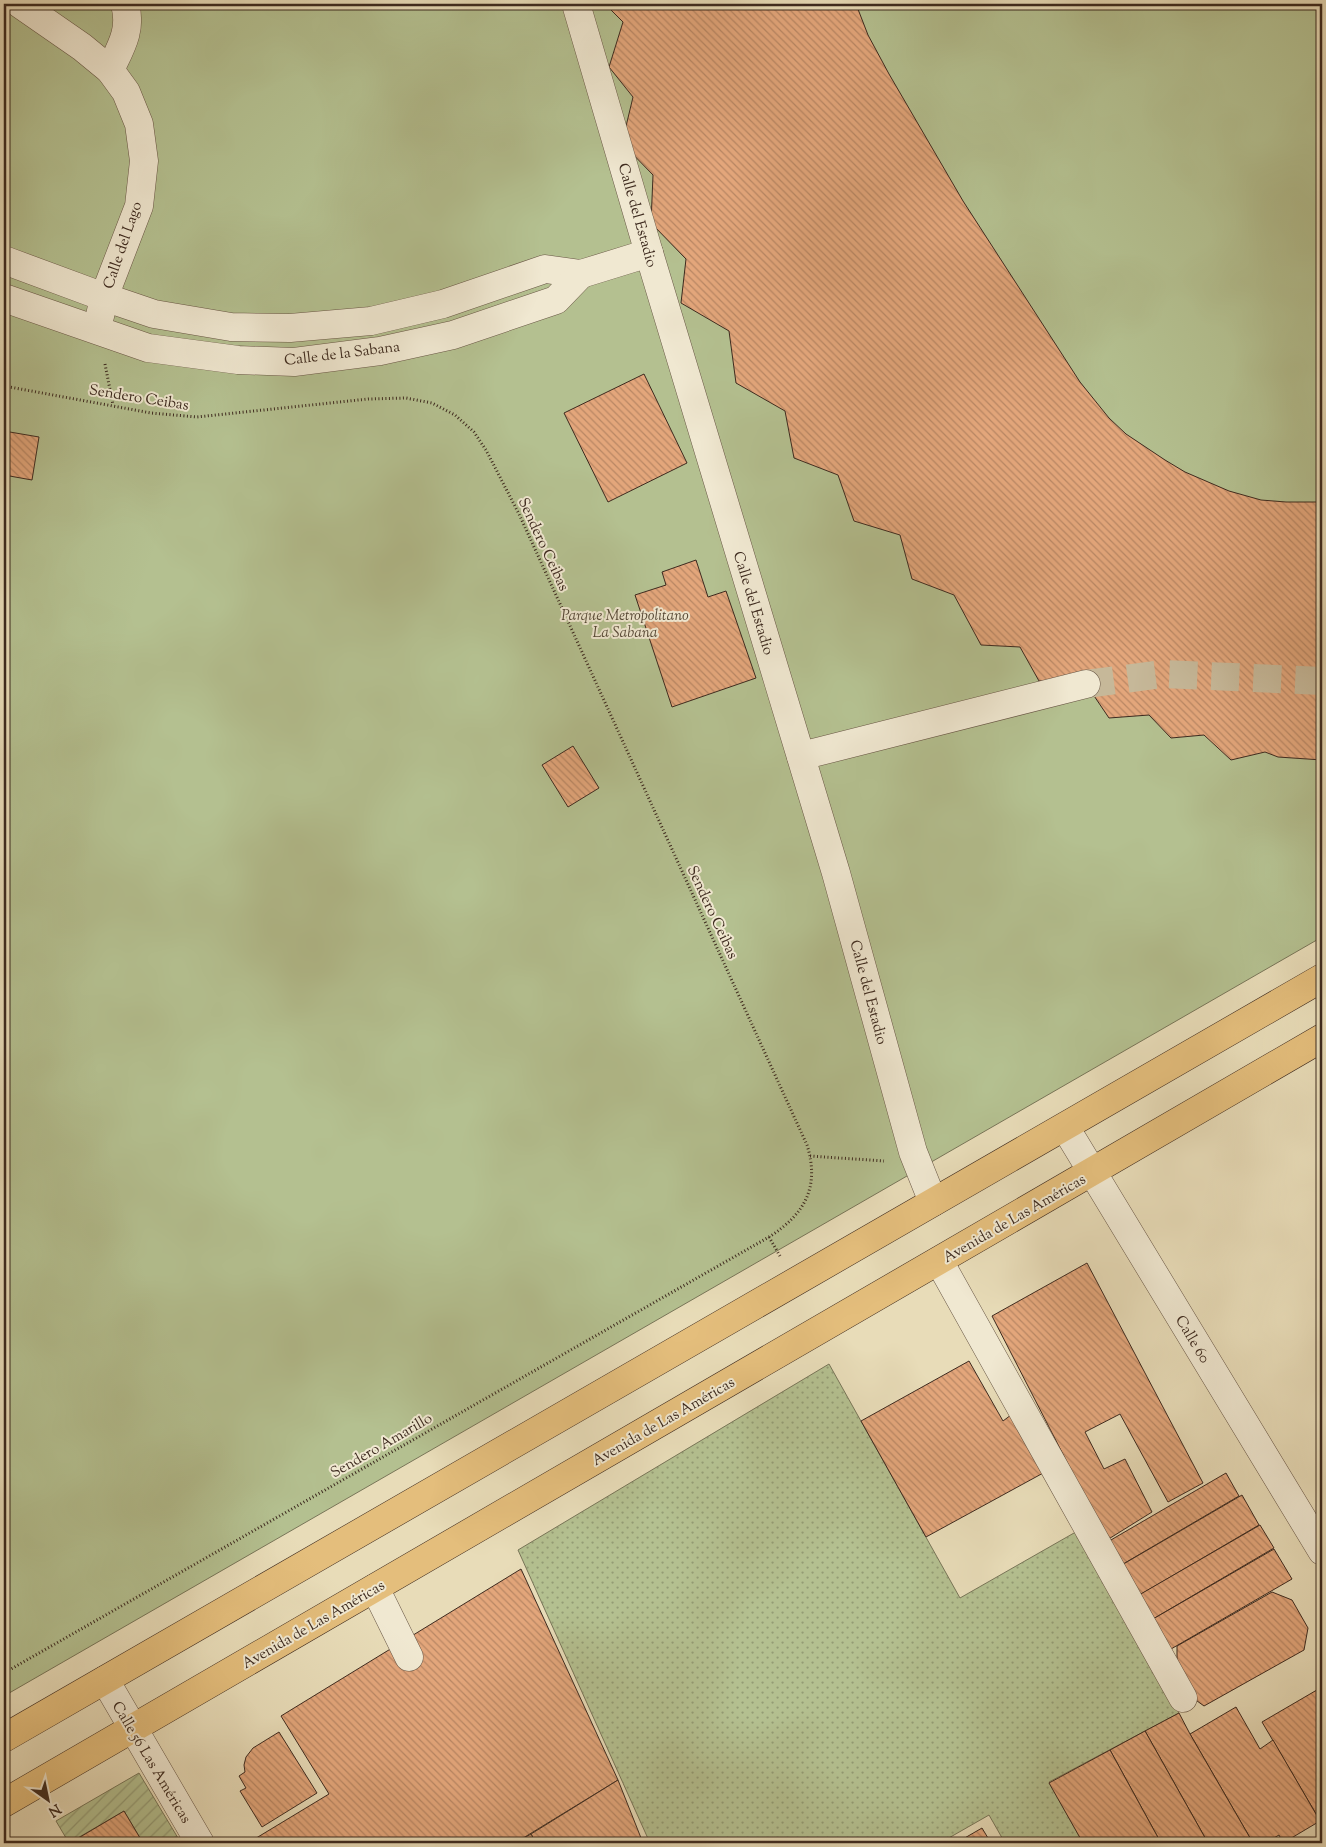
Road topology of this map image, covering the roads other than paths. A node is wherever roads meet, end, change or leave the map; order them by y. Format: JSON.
{"nodes":[{"id":1,"x":20,"y":4,"type":"edge"},
{"id":2,"x":125,"y":4,"type":"edge"},
{"id":3,"x":576,"y":4,"type":"edge"},
{"id":4,"x":110,"y":70,"type":"junction"},
{"id":5,"x":649,"y":252,"type":"junction"},
{"id":6,"x":4,"y":260,"type":"edge"},
{"id":7,"x":581,"y":274,"type":"junction"},
{"id":8,"x":104,"y":297,"type":"junction"},
{"id":9,"x":4,"y":298,"type":"edge"},
{"id":10,"x":97,"y":329,"type":"junction"},
{"id":11,"x":1086,"y":684,"type":"tunnel mouth"},
{"id":12,"x":800,"y":756,"type":"junction"},
{"id":13,"x":1322,"y":978,"type":"edge"},
{"id":14,"x":1322,"y":1038,"type":"edge"},
{"id":15,"x":1065,"y":1127,"type":"junction"},
{"id":16,"x":1092,"y":1173,"type":"junction"},
{"id":17,"x":934,"y":1202,"type":"junction"},
{"id":18,"x":939,"y":1261,"type":"junction"},
{"id":19,"x":1322,"y":1551,"type":"edge"},
{"id":20,"x":375,"y":1588,"type":"junction"},
{"id":21,"x":408,"y":1657,"type":"dead end"},
{"id":22,"x":105,"y":1680,"type":"junction"},
{"id":23,"x":1183,"y":1698,"type":"dead end"},
{"id":24,"x":132,"y":1729,"type":"junction"},
{"id":25,"x":4,"y":1738,"type":"edge"},
{"id":26,"x":4,"y":1803,"type":"edge"},
{"id":27,"x":200,"y":1843,"type":"edge"}],
"edges":[{"from":1,"to":4,"type":"street","name":"Calle del Lago"},
{"from":2,"to":4,"type":"street"},
{"from":3,"to":5,"type":"street","name":"Calle del Estadio"},
{"from":4,"to":8,"type":"street","name":"Calle del Lago"},
{"from":5,"to":7,"type":"street","name":"Calle de la Sabana"},
{"from":5,"to":12,"type":"street","name":"Calle del Estadio"},
{"from":6,"to":8,"type":"street","name":"Calle de la Sabana"},
{"from":7,"to":8,"type":"street","name":"Calle de la Sabana"},
{"from":7,"to":10,"type":"street","name":"Calle de la Sabana"},
{"from":8,"to":10,"type":"street","name":"Calle del Lago"},
{"from":9,"to":10,"type":"street","name":"Calle de la Sabana"},
{"from":11,"to":12,"type":"street"},
{"from":12,"to":17,"type":"street","name":"Calle del Estadio"},
{"from":13,"to":15,"type":"main road"},
{"from":14,"to":16,"type":"main road","name":"Avenida de Las Américas"},
{"from":15,"to":16,"type":"street","name":"Calle 60"},
{"from":15,"to":17,"type":"main road"},
{"from":16,"to":18,"type":"main road","name":"Avenida de Las Américas"},
{"from":16,"to":19,"type":"street","name":"Calle 60"},
{"from":17,"to":22,"type":"main road"},
{"from":18,"to":20,"type":"main road","name":"Avenida de Las Américas"},
{"from":18,"to":23,"type":"street"},
{"from":20,"to":21,"type":"street"},
{"from":20,"to":24,"type":"main road","name":"Avenida de Las Américas"},
{"from":22,"to":24,"type":"street","name":"Calle 56 Las Américas"},
{"from":22,"to":25,"type":"main road"},
{"from":24,"to":26,"type":"main road","name":"Avenida de Las Américas"},
{"from":24,"to":27,"type":"street","name":"Calle 56 Las Américas"}]}
